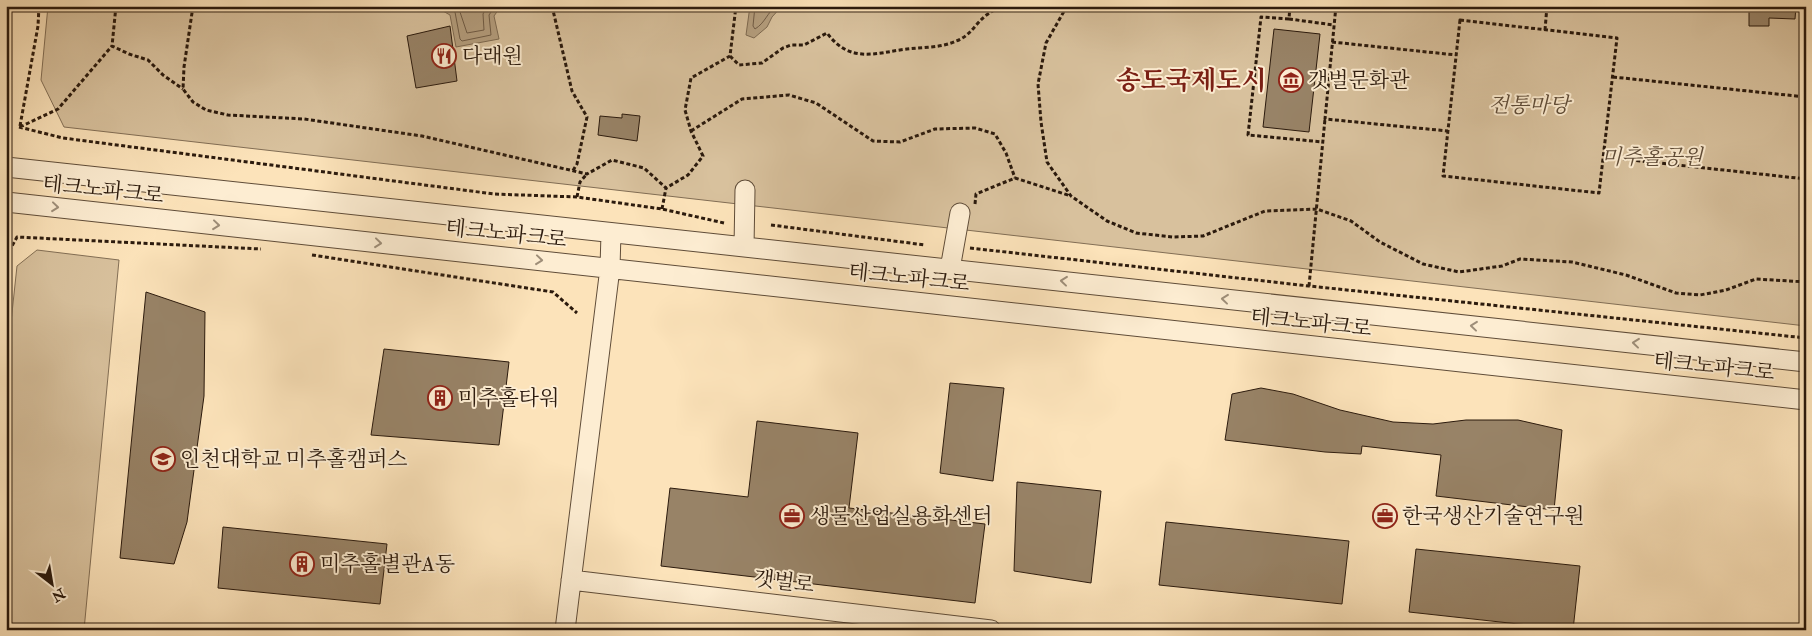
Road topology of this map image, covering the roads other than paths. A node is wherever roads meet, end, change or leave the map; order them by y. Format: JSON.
{"nodes":[{"id":1,"x":6,"y":166,"type":"edge"},
{"id":2,"x":745,"y":190,"type":"dead end"},
{"id":3,"x":6,"y":202,"type":"edge"},
{"id":4,"x":960,"y":214,"type":"dead end"},
{"id":5,"x":611,"y":233,"type":"junction"},
{"id":6,"x":744,"y":247,"type":"junction"},
{"id":7,"x":610,"y":268,"type":"junction"},
{"id":8,"x":950,"y":269,"type":"junction"},
{"id":9,"x":1806,"y":362,"type":"edge"},
{"id":10,"x":1806,"y":400,"type":"edge"},
{"id":11,"x":571,"y":580,"type":"junction"},
{"id":12,"x":565,"y":630,"type":"edge"},
{"id":13,"x":991,"y":630,"type":"edge"}],
"edges":[{"from":1,"to":5,"type":"street","name":"테크노파크로"},
{"from":2,"to":6,"type":"street"},
{"from":3,"to":7,"type":"street","name":"테크노파크로","one_way":true},
{"from":4,"to":8,"type":"street"},
{"from":5,"to":6,"type":"street","name":"테크노파크로"},
{"from":5,"to":7,"type":"street"},
{"from":6,"to":8,"type":"street","name":"테크노파크로"},
{"from":7,"to":10,"type":"street","name":"테크노파크로"},
{"from":7,"to":11,"type":"street"},
{"from":9,"to":8,"type":"street","name":"테크노파크로","one_way":true},
{"from":11,"to":12,"type":"street"},
{"from":11,"to":13,"type":"street","name":"갯벌로"}]}
